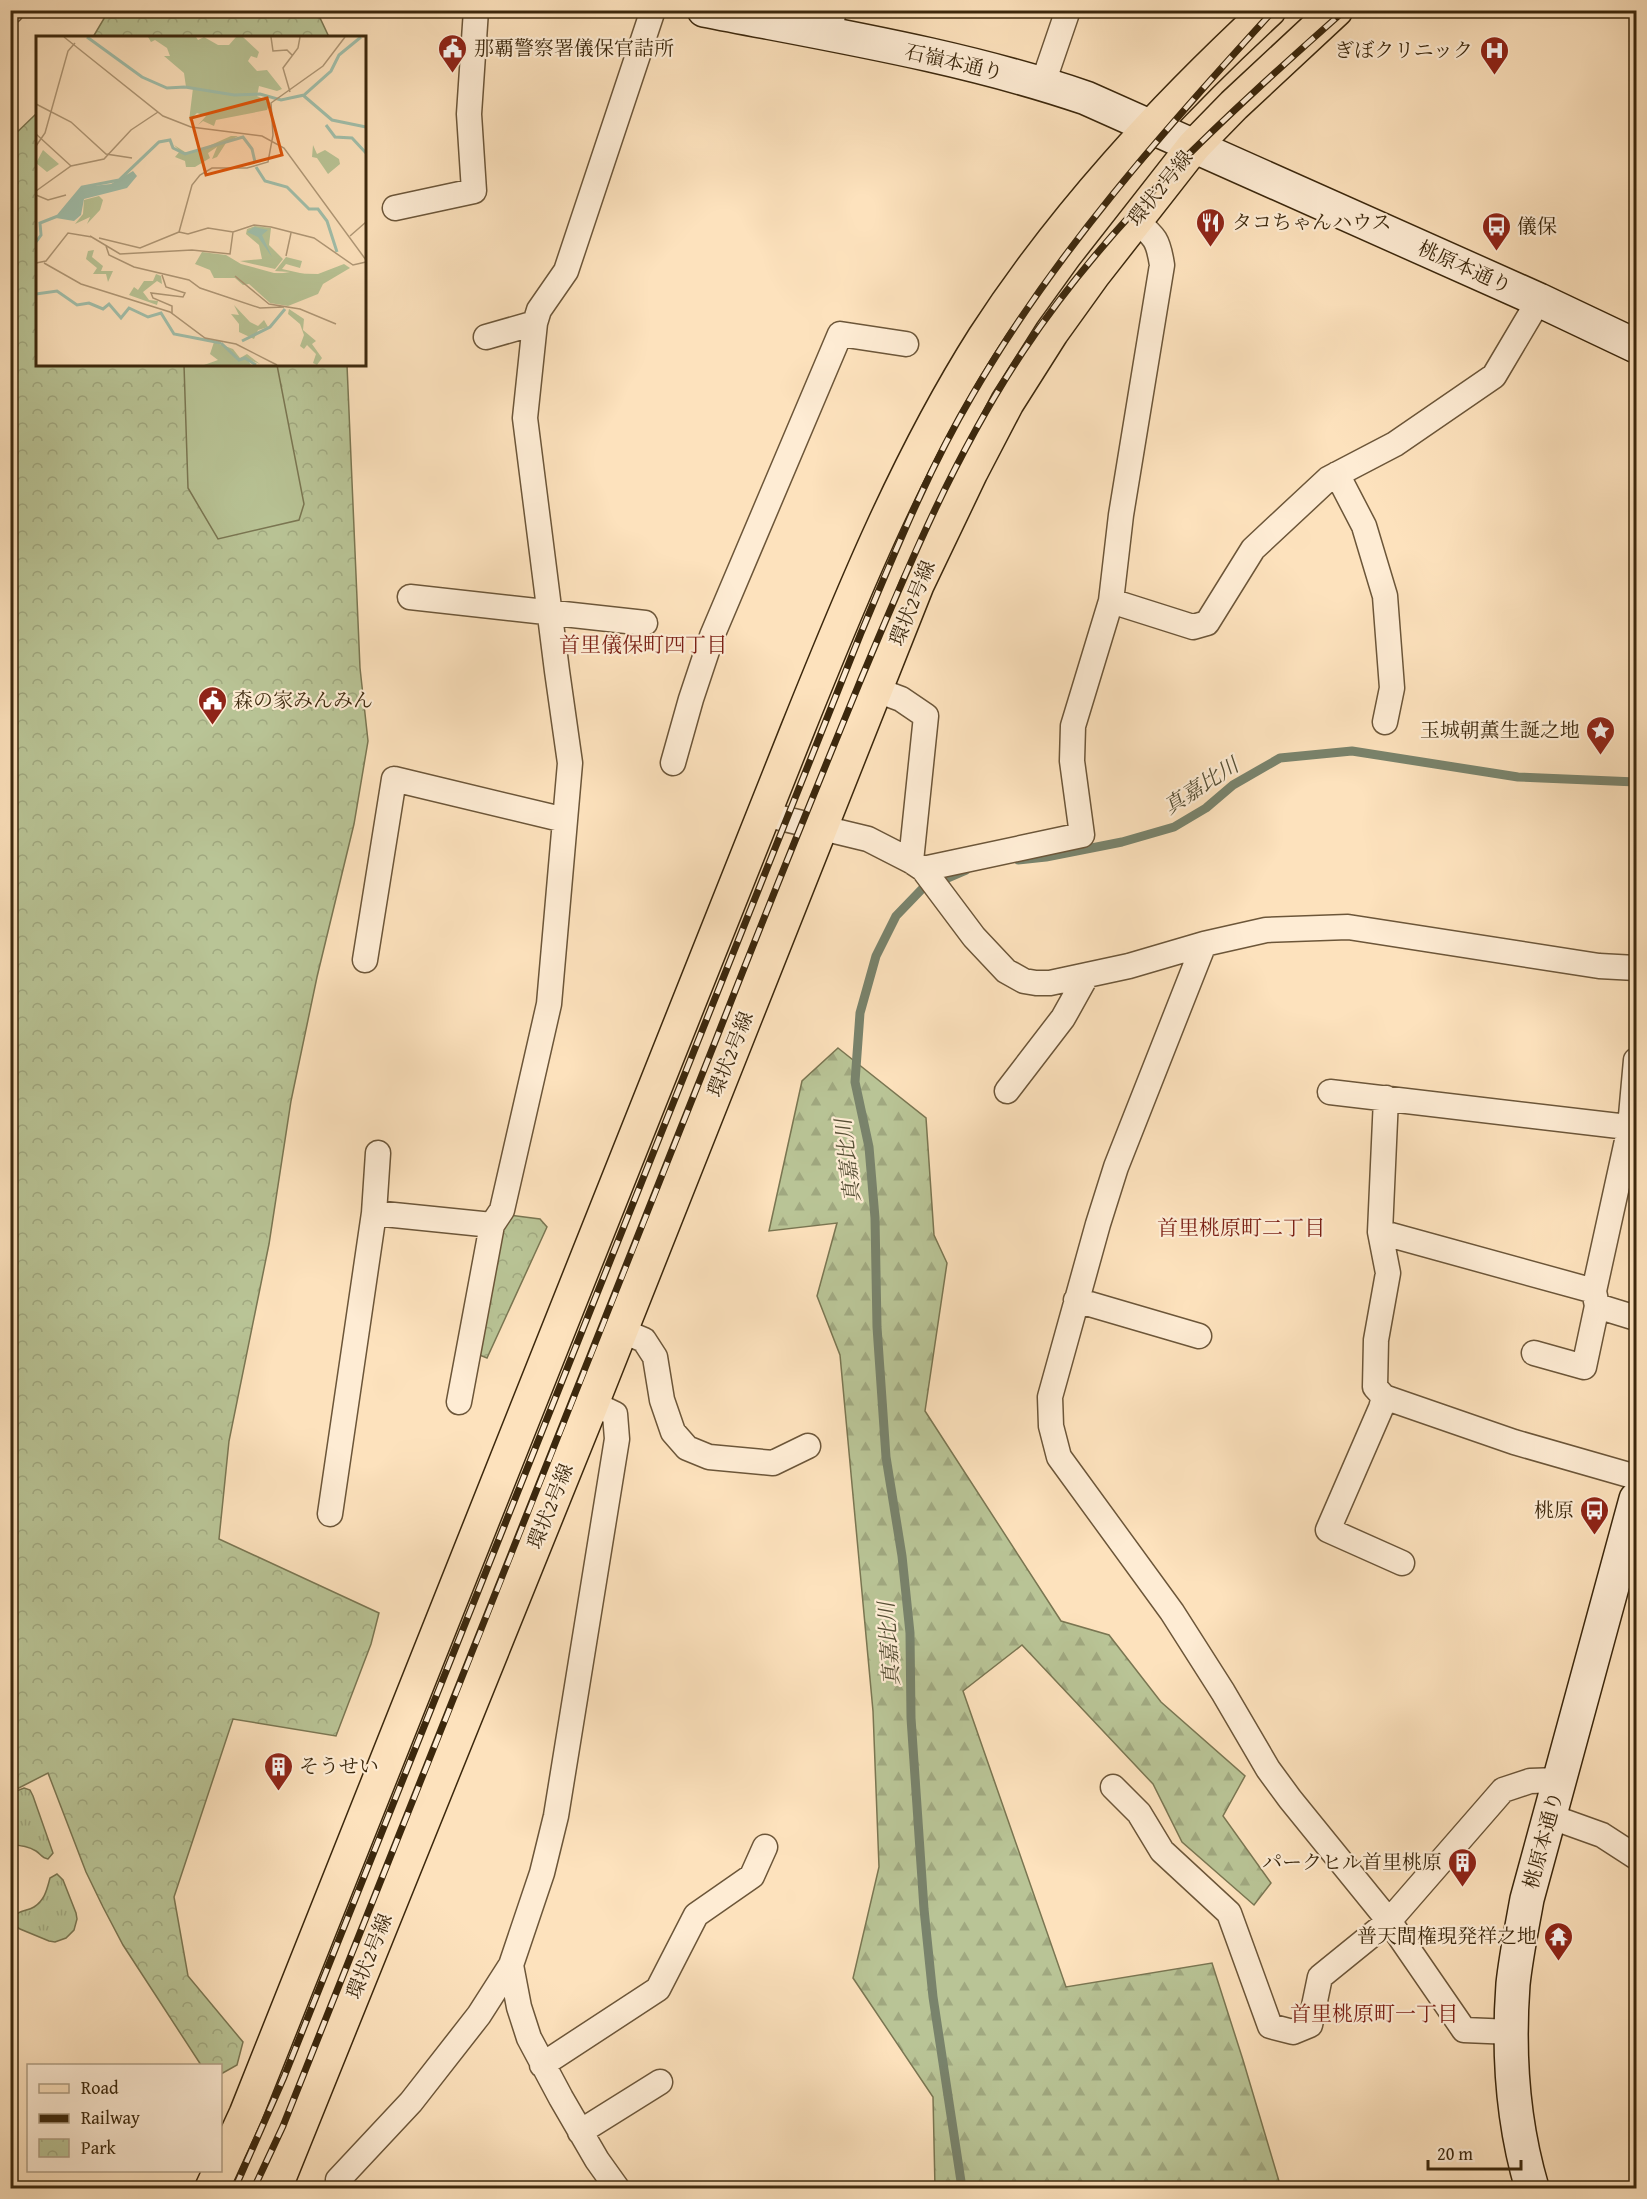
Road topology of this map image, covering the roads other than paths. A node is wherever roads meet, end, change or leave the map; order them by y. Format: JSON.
{"nodes":[{"id":1,"x":476,"y":10,"type":"edge"},
{"id":2,"x":653,"y":10,"type":"edge"},
{"id":3,"x":704,"y":10,"type":"edge"},
{"id":4,"x":1068,"y":10,"type":"edge"},
{"id":5,"x":1269,"y":10,"type":"edge"},
{"id":6,"x":1336,"y":10,"type":"edge"},
{"id":7,"x":832,"y":23,"type":"edge"},
{"id":8,"x":1043,"y":83,"type":"junction"},
{"id":9,"x":1151,"y":126,"type":"junction"},
{"id":10,"x":1194,"y":146,"type":"junction"},
{"id":11,"x":395,"y":208,"type":"dead end"},
{"id":12,"x":1135,"y":220,"type":"junction"},
{"id":13,"x":1539,"y":300,"type":"junction"},
{"id":14,"x":535,"y":324,"type":"junction"},
{"id":15,"x":486,"y":337,"type":"dead end"},
{"id":16,"x":906,"y":344,"type":"dead end"},
{"id":17,"x":1636,"y":346,"type":"edge"},
{"id":18,"x":1337,"y":474,"type":"junction"},
{"id":19,"x":410,"y":597,"type":"dead end"},
{"id":20,"x":1111,"y":601,"type":"junction"},
{"id":21,"x":549,"y":613,"type":"junction"},
{"id":22,"x":645,"y":623,"type":"dead end"},
{"id":23,"x":877,"y":690,"type":"junction"},
{"id":24,"x":1385,"y":722,"type":"dead end"},
{"id":25,"x":673,"y":762,"type":"dead end"},
{"id":26,"x":764,"y":814,"type":"junction"},
{"id":27,"x":565,"y":820,"type":"junction"},
{"id":28,"x":822,"y":828,"type":"junction"},
{"id":29,"x":919,"y":867,"type":"junction"},
{"id":30,"x":1204,"y":944,"type":"junction"},
{"id":31,"x":365,"y":960,"type":"dead end"},
{"id":32,"x":1636,"y":968,"type":"edge"},
{"id":33,"x":1087,"y":975,"type":"junction"},
{"id":34,"x":1636,"y":1060,"type":"edge"},
{"id":35,"x":1007,"y":1091,"type":"dead end"},
{"id":36,"x":1330,"y":1092,"type":"dead end"},
{"id":37,"x":1386,"y":1098,"type":"junction"},
{"id":38,"x":1633,"y":1127,"type":"edge"},
{"id":39,"x":378,"y":1153,"type":"dead end"},
{"id":40,"x":374,"y":1213,"type":"junction"},
{"id":41,"x":492,"y":1225,"type":"junction"},
{"id":42,"x":1380,"y":1232,"type":"junction"},
{"id":43,"x":1596,"y":1299,"type":"junction"},
{"id":44,"x":1076,"y":1300,"type":"junction"},
{"id":45,"x":1636,"y":1318,"type":"edge"},
{"id":46,"x":620,"y":1330,"type":"junction"},
{"id":47,"x":1199,"y":1336,"type":"dead end"},
{"id":48,"x":1534,"y":1353,"type":"dead end"},
{"id":49,"x":1384,"y":1397,"type":"junction"},
{"id":50,"x":459,"y":1402,"type":"dead end"},
{"id":51,"x":592,"y":1403,"type":"junction"},
{"id":52,"x":808,"y":1446,"type":"dead end"},
{"id":53,"x":1636,"y":1477,"type":"edge"},
{"id":54,"x":1636,"y":1499,"type":"edge"},
{"id":55,"x":330,"y":1514,"type":"dead end"},
{"id":56,"x":1402,"y":1563,"type":"dead end"},
{"id":57,"x":1559,"y":1780,"type":"junction"},
{"id":58,"x":1113,"y":1787,"type":"dead end"},
{"id":59,"x":1550,"y":1816,"type":"junction"},
{"id":60,"x":765,"y":1847,"type":"dead end"},
{"id":61,"x":1636,"y":1857,"type":"edge"},
{"id":62,"x":1389,"y":1921,"type":"junction"},
{"id":63,"x":511,"y":1965,"type":"junction"},
{"id":64,"x":1512,"y":2032,"type":"junction"},
{"id":65,"x":542,"y":2066,"type":"junction"},
{"id":66,"x":660,"y":2082,"type":"dead end"},
{"id":67,"x":580,"y":2132,"type":"junction"},
{"id":68,"x":222,"y":2166,"type":"edge"},
{"id":69,"x":219,"y":2172,"type":"edge"},
{"id":70,"x":338,"y":2180,"type":"dead end"},
{"id":71,"x":212,"y":2188,"type":"edge"},
{"id":72,"x":275,"y":2188,"type":"edge"},
{"id":73,"x":617,"y":2188,"type":"edge"},
{"id":74,"x":1531,"y":2188,"type":"edge"}],
"edges":[{"from":1,"to":11,"type":"street"},
{"from":2,"to":14,"type":"street"},
{"from":3,"to":7,"type":"main road","name":"石嶺本通り"},
{"from":4,"to":8,"type":"street"},
{"from":5,"to":9,"type":"main road"},
{"from":6,"to":10,"type":"main road","name":"環状2号線"},
{"from":7,"to":8,"type":"main road","name":"石嶺本通り"},
{"from":8,"to":9,"type":"main road","name":"石嶺本通り"},
{"from":9,"to":10,"type":"main road","name":"石嶺本通り"},
{"from":9,"to":26,"type":"main road"},
{"from":10,"to":12,"type":"main road","name":"環状2号線"},
{"from":10,"to":13,"type":"main road","name":"桃原本通り"},
{"from":12,"to":20,"type":"street"},
{"from":12,"to":23,"type":"main road","name":"環状2号線"},
{"from":13,"to":17,"type":"main road","name":"桃原本通り"},
{"from":13,"to":18,"type":"street"},
{"from":14,"to":15,"type":"street"},
{"from":14,"to":21,"type":"street"},
{"from":16,"to":25,"type":"street"},
{"from":18,"to":20,"type":"street"},
{"from":18,"to":24,"type":"street"},
{"from":19,"to":21,"type":"street"},
{"from":20,"to":29,"type":"street"},
{"from":21,"to":22,"type":"street"},
{"from":21,"to":27,"type":"street"},
{"from":23,"to":28,"type":"main road","name":"環状2号線"},
{"from":23,"to":29,"type":"street"},
{"from":26,"to":28,"type":"street"},
{"from":26,"to":68,"type":"main road"},
{"from":27,"to":31,"type":"street"},
{"from":27,"to":41,"type":"street"},
{"from":28,"to":29,"type":"street"},
{"from":28,"to":46,"type":"main road","name":"環状2号線"},
{"from":29,"to":33,"type":"street"},
{"from":30,"to":32,"type":"street"},
{"from":30,"to":33,"type":"street"},
{"from":30,"to":44,"type":"street"},
{"from":33,"to":35,"type":"street"},
{"from":34,"to":38,"type":"street"},
{"from":36,"to":37,"type":"street"},
{"from":37,"to":38,"type":"street"},
{"from":37,"to":42,"type":"street"},
{"from":38,"to":43,"type":"street"},
{"from":39,"to":40,"type":"street"},
{"from":40,"to":41,"type":"street"},
{"from":40,"to":55,"type":"street"},
{"from":41,"to":50,"type":"street"},
{"from":42,"to":43,"type":"street"},
{"from":42,"to":49,"type":"street"},
{"from":43,"to":45,"type":"street"},
{"from":43,"to":48,"type":"street"},
{"from":44,"to":47,"type":"street"},
{"from":44,"to":62,"type":"street"},
{"from":46,"to":51,"type":"main road","name":"環状2号線"},
{"from":46,"to":52,"type":"street"},
{"from":49,"to":53,"type":"street"},
{"from":49,"to":56,"type":"street"},
{"from":51,"to":63,"type":"street"},
{"from":51,"to":72,"type":"main road","name":"環状2号線"},
{"from":54,"to":57,"type":"main road","name":"桃原本通り"},
{"from":57,"to":59,"type":"main road","name":"桃原本通り"},
{"from":57,"to":62,"type":"street"},
{"from":58,"to":62,"type":"street"},
{"from":59,"to":61,"type":"street"},
{"from":59,"to":64,"type":"main road","name":"桃原本通り"},
{"from":60,"to":65,"type":"street"},
{"from":62,"to":64,"type":"street"},
{"from":63,"to":65,"type":"street"},
{"from":63,"to":70,"type":"street"},
{"from":64,"to":74,"type":"main road","name":"桃原本通り"},
{"from":65,"to":67,"type":"street"},
{"from":66,"to":67,"type":"street"},
{"from":67,"to":73,"type":"street"},
{"from":69,"to":71,"type":"main road"}]}
